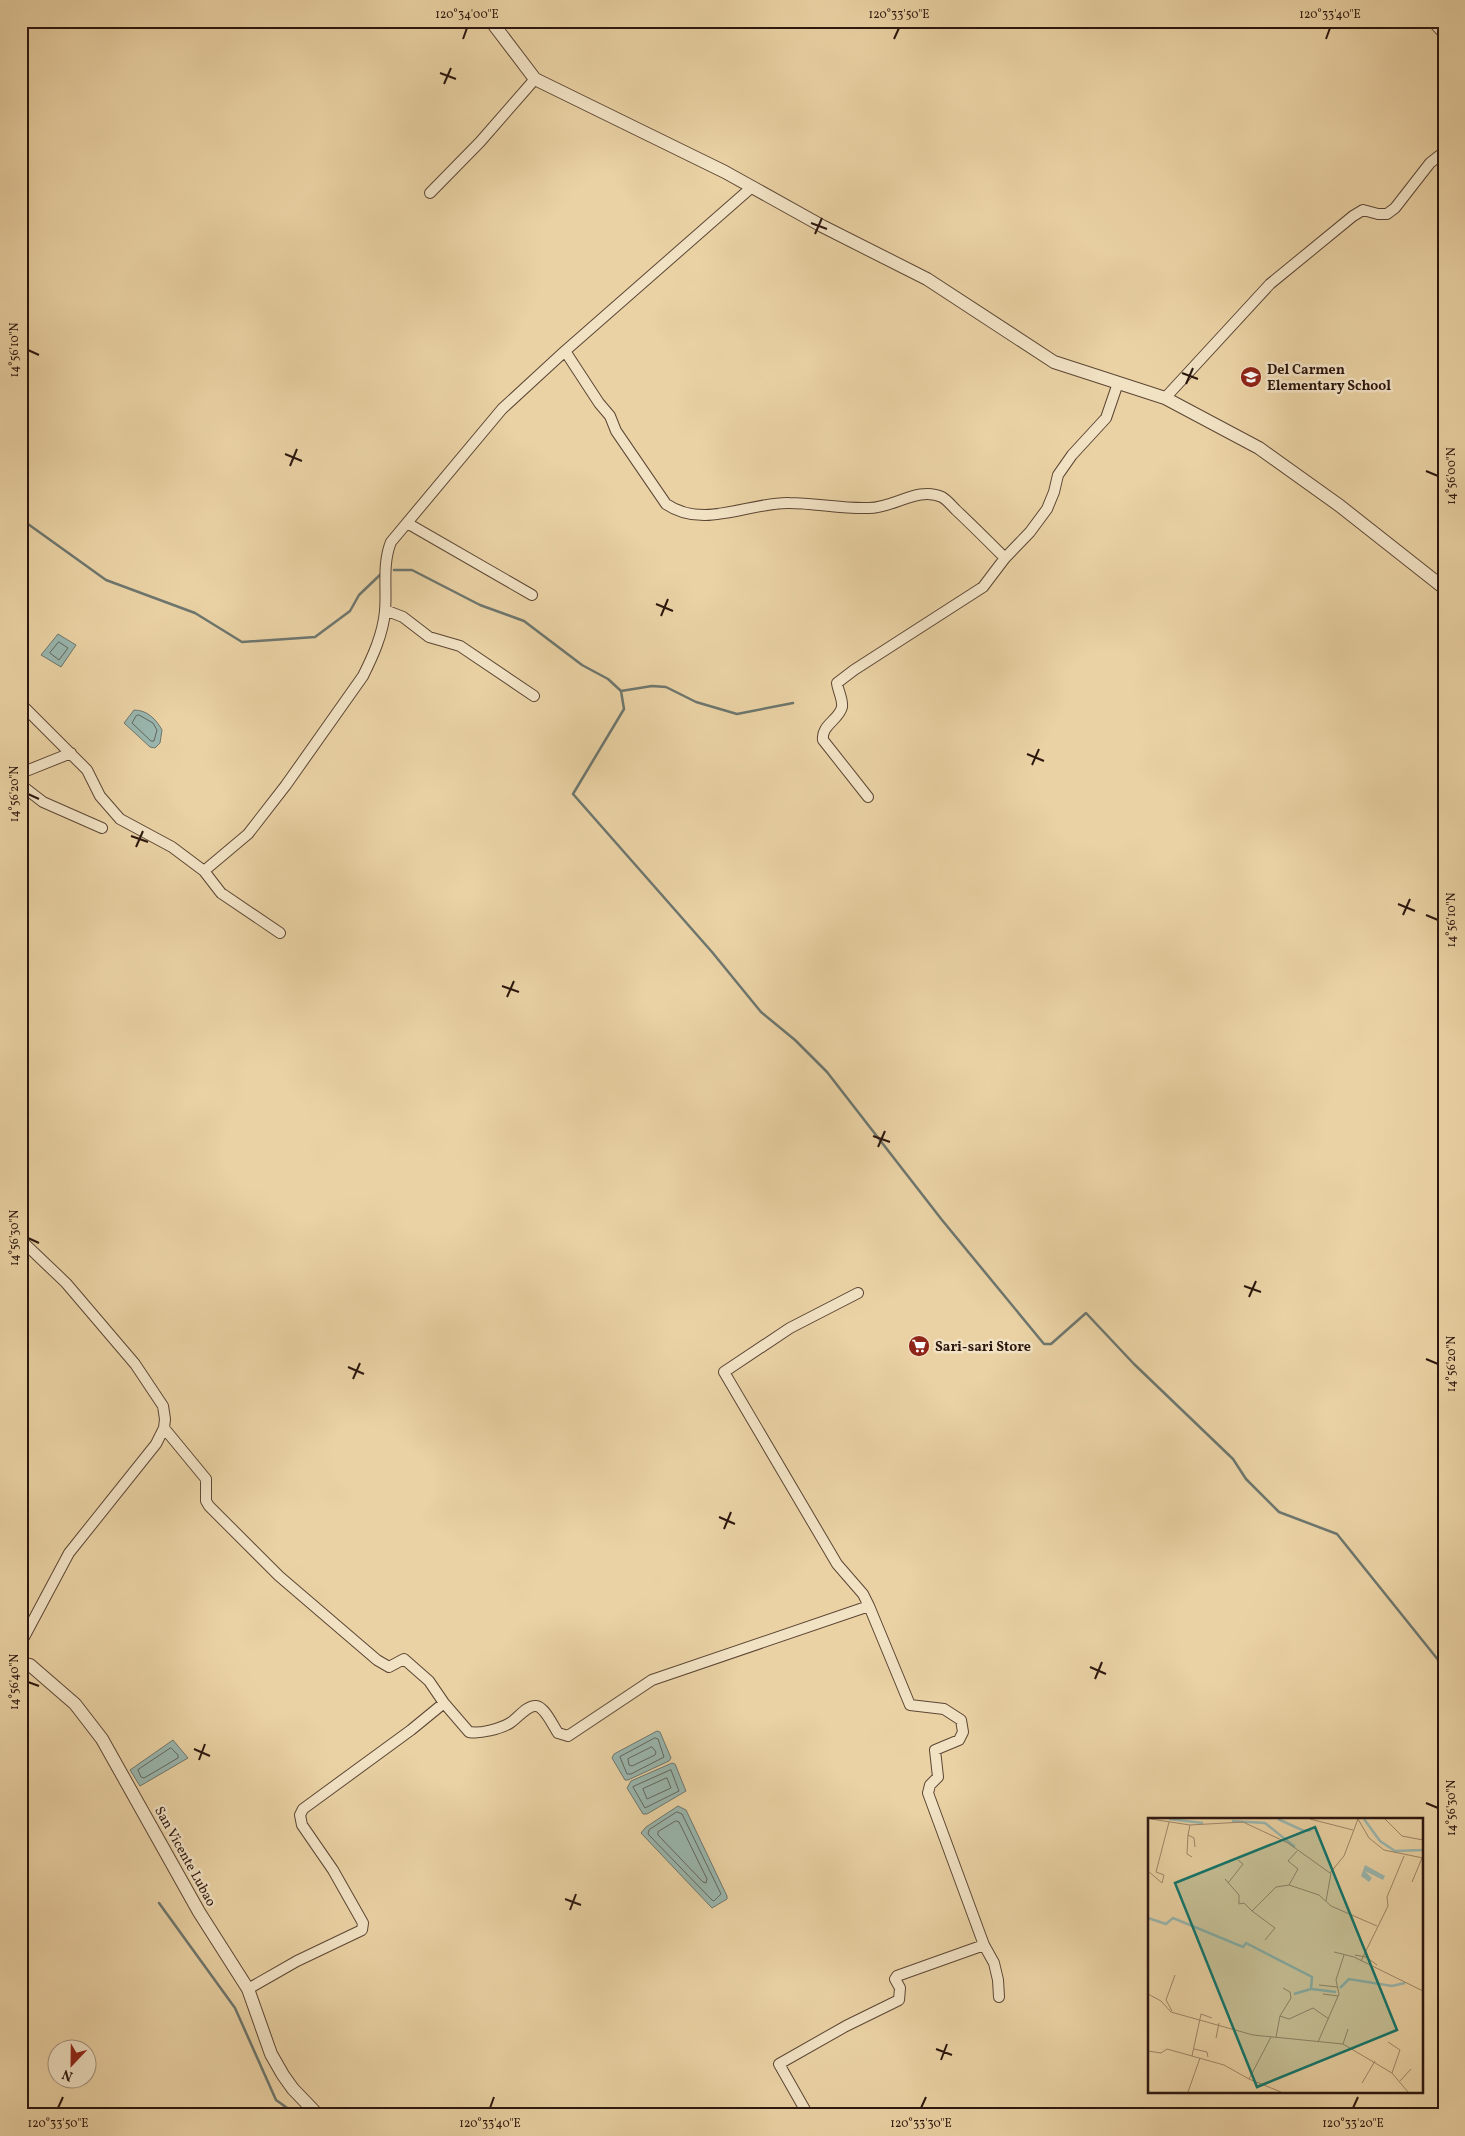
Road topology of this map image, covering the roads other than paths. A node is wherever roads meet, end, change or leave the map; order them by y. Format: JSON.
{"nodes":[{"id":1,"x":491,"y":21,"type":"edge"},
{"id":2,"x":1432,"y":21,"type":"edge"},
{"id":3,"x":1444,"y":34,"type":"edge"},
{"id":4,"x":535,"y":79,"type":"junction"},
{"id":5,"x":1444,"y":152,"type":"edge"},
{"id":6,"x":1430,"y":163,"type":"junction"},
{"id":7,"x":1444,"y":164,"type":"edge"},
{"id":8,"x":752,"y":187,"type":"junction"},
{"id":9,"x":430,"y":193,"type":"dead end"},
{"id":10,"x":565,"y":351,"type":"junction"},
{"id":11,"x":1118,"y":384,"type":"junction"},
{"id":12,"x":1165,"y":398,"type":"junction"},
{"id":13,"x":407,"y":523,"type":"junction"},
{"id":14,"x":1005,"y":558,"type":"junction"},
{"id":15,"x":1444,"y":588,"type":"edge"},
{"id":16,"x":532,"y":596,"type":"dead end"},
{"id":17,"x":385,"y":610,"type":"junction"},
{"id":18,"x":534,"y":696,"type":"dead end"},
{"id":19,"x":21,"y":704,"type":"edge"},
{"id":20,"x":71,"y":753,"type":"junction"},
{"id":21,"x":25,"y":771,"type":"edge"},
{"id":22,"x":21,"y":785,"type":"edge"},
{"id":23,"x":868,"y":797,"type":"dead end"},
{"id":24,"x":102,"y":828,"type":"dead end"},
{"id":25,"x":204,"y":871,"type":"junction"},
{"id":26,"x":280,"y":933,"type":"dead end"},
{"id":27,"x":21,"y":1240,"type":"edge"},
{"id":28,"x":858,"y":1293,"type":"dead end"},
{"id":29,"x":164,"y":1428,"type":"junction"},
{"id":30,"x":869,"y":1606,"type":"junction"},
{"id":31,"x":21,"y":1643,"type":"edge"},
{"id":32,"x":21,"y":1663,"type":"edge"},
{"id":33,"x":444,"y":1703,"type":"junction"},
{"id":34,"x":984,"y":1945,"type":"junction"},
{"id":35,"x":248,"y":1989,"type":"junction"},
{"id":36,"x":1000,"y":1997,"type":"dead end"},
{"id":37,"x":318,"y":2115,"type":"edge"},
{"id":38,"x":808,"y":2115,"type":"edge"}],
"edges":[{"from":1,"to":4,"type":"street"},
{"from":2,"to":3,"type":"street"},
{"from":4,"to":8,"type":"street"},
{"from":4,"to":9,"type":"street"},
{"from":5,"to":6,"type":"street"},
{"from":6,"to":7,"type":"street"},
{"from":6,"to":12,"type":"street"},
{"from":8,"to":10,"type":"street"},
{"from":8,"to":11,"type":"street"},
{"from":10,"to":13,"type":"street"},
{"from":10,"to":14,"type":"street"},
{"from":11,"to":12,"type":"street"},
{"from":11,"to":14,"type":"street"},
{"from":12,"to":15,"type":"street"},
{"from":13,"to":16,"type":"street"},
{"from":13,"to":17,"type":"street"},
{"from":14,"to":23,"type":"street"},
{"from":17,"to":18,"type":"street"},
{"from":17,"to":25,"type":"street"},
{"from":19,"to":20,"type":"street"},
{"from":20,"to":21,"type":"street"},
{"from":20,"to":25,"type":"street"},
{"from":22,"to":24,"type":"street"},
{"from":25,"to":26,"type":"street"},
{"from":27,"to":29,"type":"street"},
{"from":28,"to":30,"type":"street"},
{"from":29,"to":31,"type":"street"},
{"from":29,"to":33,"type":"street"},
{"from":30,"to":33,"type":"street"},
{"from":30,"to":34,"type":"street"},
{"from":32,"to":35,"type":"street","name":"San Vicente Lubao"},
{"from":33,"to":35,"type":"street"},
{"from":34,"to":36,"type":"street"},
{"from":34,"to":38,"type":"street"},
{"from":35,"to":37,"type":"street","name":"San Vicente Lubao"}]}
